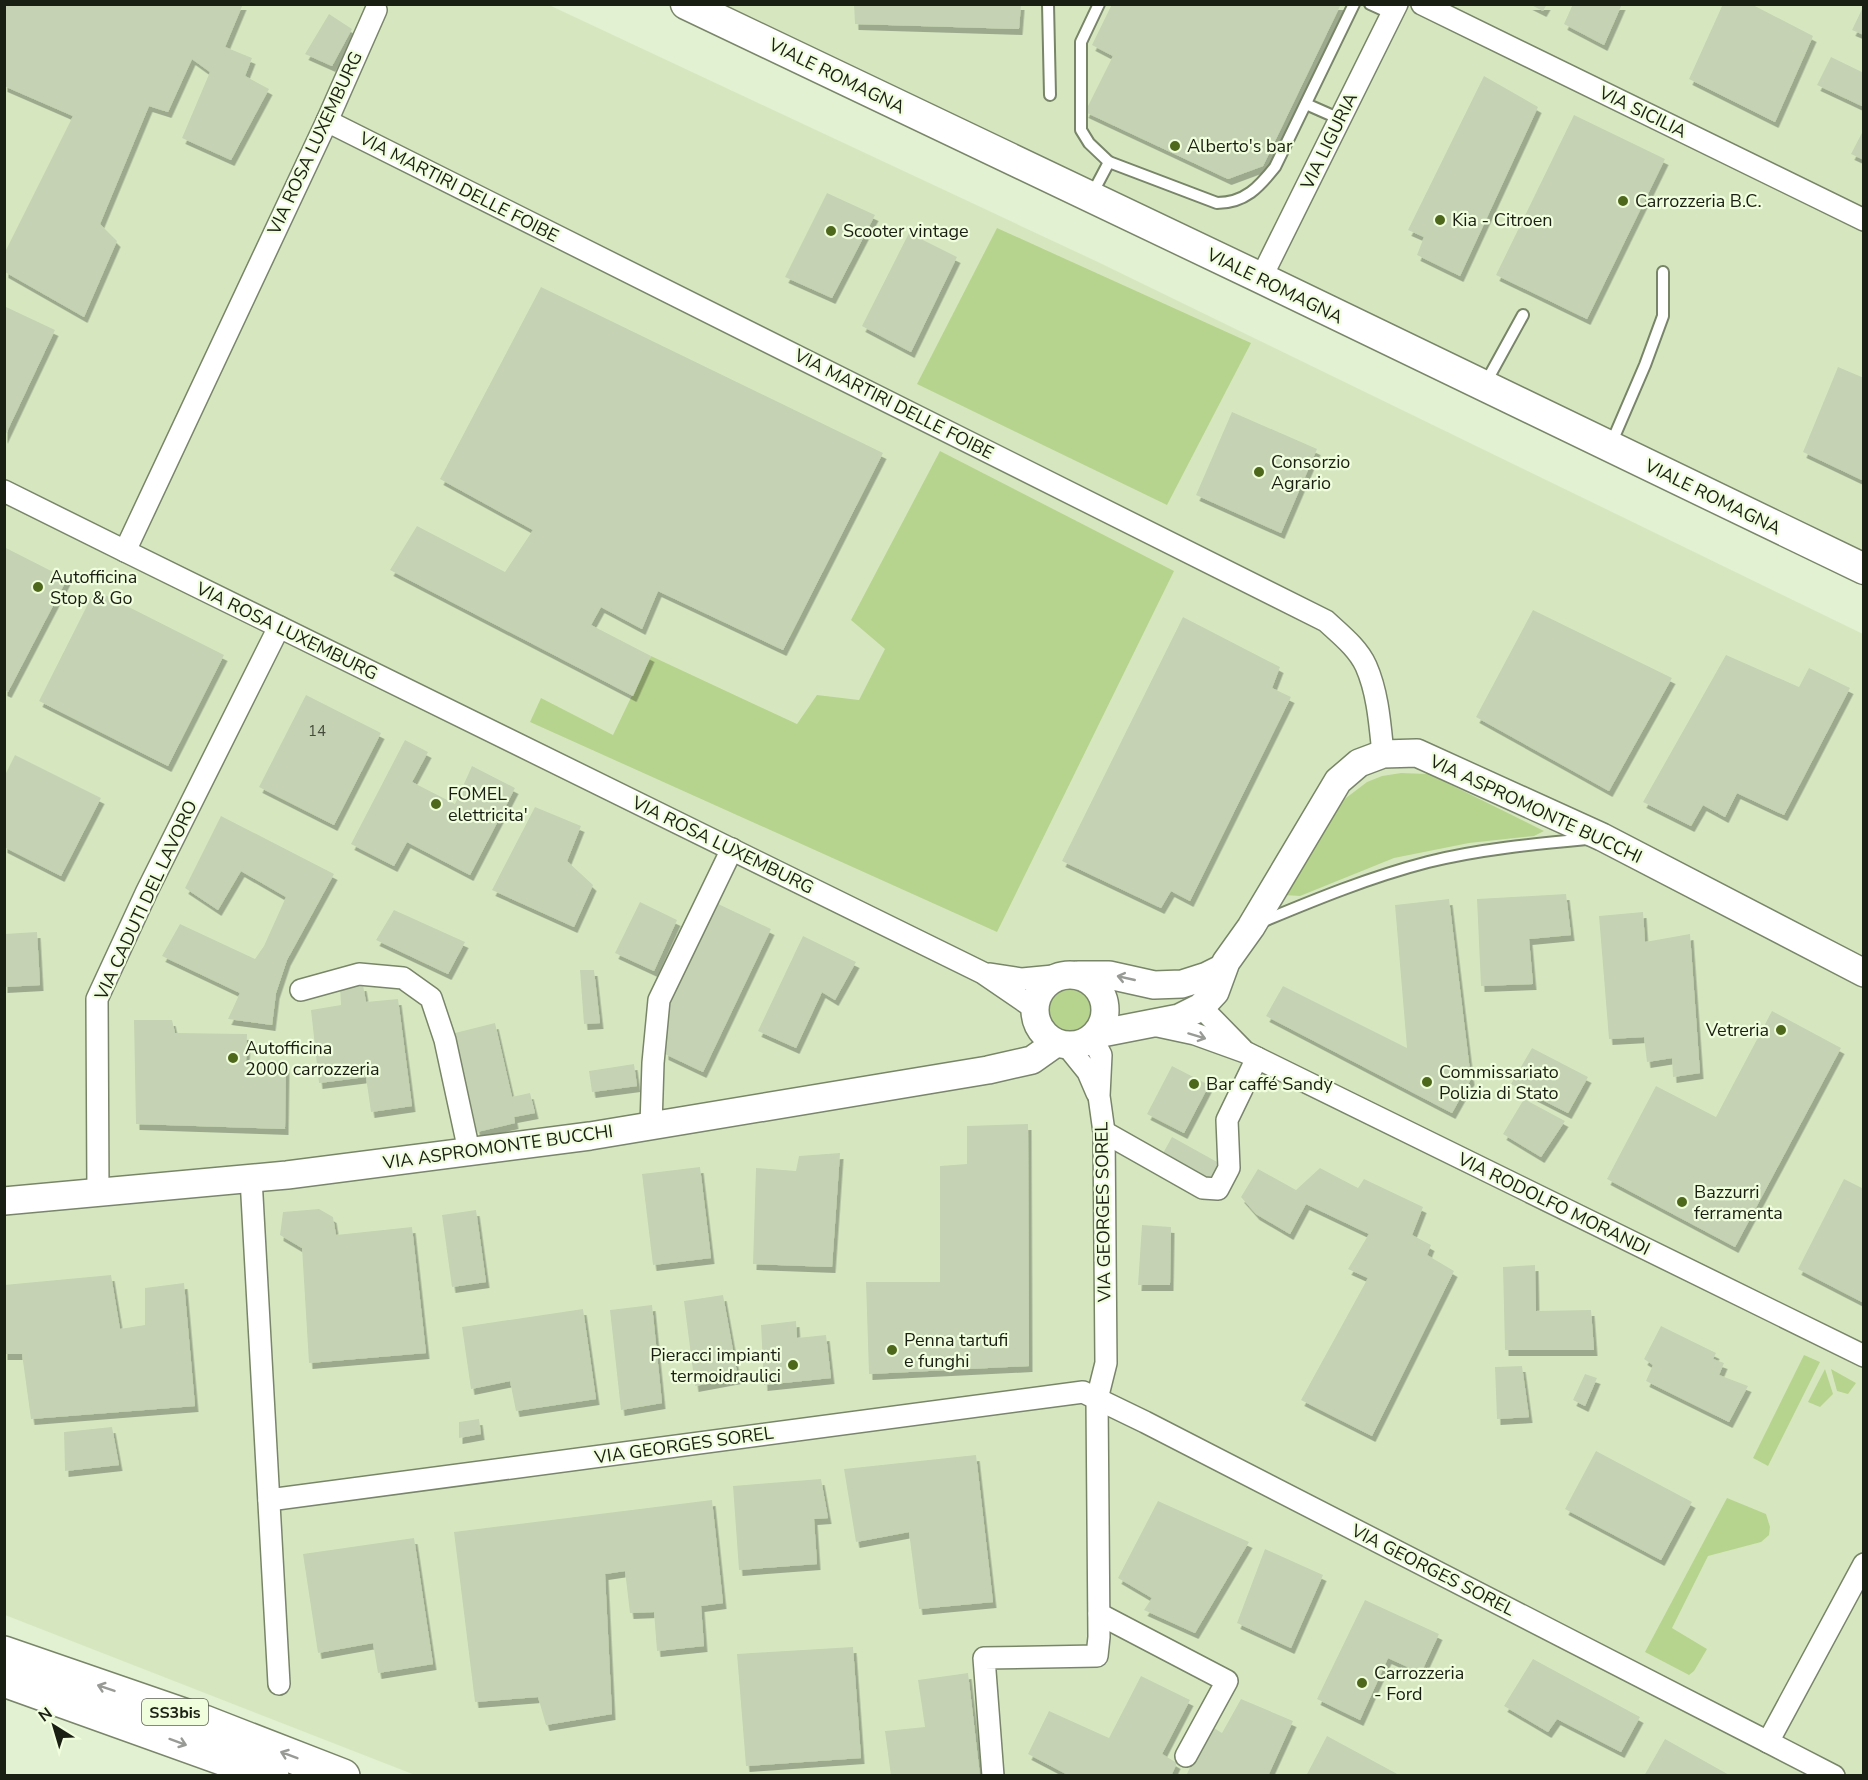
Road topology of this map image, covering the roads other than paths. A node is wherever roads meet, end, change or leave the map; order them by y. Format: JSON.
{"nodes":[{"id":1,"x":686,"y":4,"type":"edge"},
{"id":2,"x":1048,"y":4,"type":"edge"},
{"id":3,"x":1099,"y":4,"type":"edge"},
{"id":4,"x":1354,"y":4,"type":"edge"},
{"id":5,"x":1370,"y":4,"type":"edge"},
{"id":6,"x":1422,"y":4,"type":"edge"},
{"id":7,"x":1394,"y":9,"type":"edge"},
{"id":8,"x":376,"y":10,"type":"dead end"},
{"id":9,"x":1050,"y":95,"type":"dead end"},
{"id":10,"x":1306,"y":104,"type":"junction"},
{"id":11,"x":1340,"y":119,"type":"junction"},
{"id":12,"x":327,"y":121,"type":"junction"},
{"id":13,"x":1109,"y":162,"type":"junction"},
{"id":14,"x":1090,"y":197,"type":"junction"},
{"id":15,"x":1863,"y":220,"type":"edge"},
{"id":16,"x":1664,"y":272,"type":"dead end"},
{"id":17,"x":1261,"y":278,"type":"junction"},
{"id":18,"x":1523,"y":315,"type":"dead end"},
{"id":19,"x":1483,"y":387,"type":"junction"},
{"id":20,"x":1610,"y":447,"type":"junction"},
{"id":21,"x":4,"y":491,"type":"edge"},
{"id":22,"x":125,"y":551,"type":"junction"},
{"id":23,"x":1863,"y":569,"type":"edge"},
{"id":24,"x":279,"y":627,"type":"junction"},
{"id":25,"x":1383,"y":754,"type":"junction"},
{"id":26,"x":1602,"y":837,"type":"junction"},
{"id":27,"x":732,"y":849,"type":"junction"},
{"id":28,"x":1251,"y":927,"type":"junction"},
{"id":29,"x":1863,"y":973,"type":"edge"},
{"id":30,"x":983,"y":974,"type":"junction"},
{"id":31,"x":1071,"y":975,"type":"junction"},
{"id":32,"x":1154,"y":985,"type":"junction"},
{"id":33,"x":1213,"y":989,"type":"junction"},
{"id":34,"x":301,"y":990,"type":"dead end"},
{"id":35,"x":1035,"y":1014,"type":"junction"},
{"id":36,"x":1149,"y":1025,"type":"junction"},
{"id":37,"x":1078,"y":1040,"type":"junction"},
{"id":38,"x":1251,"y":1055,"type":"junction"},
{"id":39,"x":988,"y":1070,"type":"junction"},
{"id":40,"x":651,"y":1125,"type":"junction"},
{"id":41,"x":1104,"y":1132,"type":"junction"},
{"id":42,"x":470,"y":1151,"type":"junction"},
{"id":43,"x":251,"y":1178,"type":"junction"},
{"id":44,"x":98,"y":1193,"type":"junction"},
{"id":45,"x":4,"y":1202,"type":"edge"},
{"id":46,"x":1863,"y":1356,"type":"edge"},
{"id":47,"x":1097,"y":1400,"type":"junction"},
{"id":48,"x":269,"y":1500,"type":"junction"},
{"id":49,"x":1863,"y":1564,"type":"edge"},
{"id":50,"x":1099,"y":1614,"type":"junction"},
{"id":51,"x":4,"y":1653,"type":"edge"},
{"id":52,"x":4,"y":1680,"type":"edge"},
{"id":53,"x":279,"y":1684,"type":"dead end"},
{"id":54,"x":1768,"y":1742,"type":"junction"},
{"id":55,"x":1186,"y":1755,"type":"dead end"},
{"id":56,"x":1795,"y":1767,"type":"edge"},
{"id":57,"x":272,"y":1776,"type":"edge"},
{"id":58,"x":343,"y":1776,"type":"edge"},
{"id":59,"x":993,"y":1776,"type":"edge"},
{"id":60,"x":1834,"y":1776,"type":"edge"}],
"edges":[{"from":1,"to":14,"type":"main road","name":"VIALE ROMAGNA"},
{"from":2,"to":9,"type":"lane"},
{"from":3,"to":13,"type":"lane"},
{"from":4,"to":10,"type":"lane"},
{"from":5,"to":7,"type":"lane"},
{"from":6,"to":15,"type":"street","name":"VIA SICILIA"},
{"from":7,"to":11,"type":"street","name":"VIA LIGURIA"},
{"from":8,"to":12,"type":"street","name":"VIA ROSA LUXEMBURG"},
{"from":10,"to":11,"type":"lane"},
{"from":10,"to":13,"type":"lane"},
{"from":11,"to":17,"type":"street","name":"VIA LIGURIA"},
{"from":12,"to":22,"type":"street","name":"VIA ROSA LUXEMBURG"},
{"from":12,"to":25,"type":"street","name":"VIA MARTIRI DELLE FOIBE"},
{"from":13,"to":14,"type":"lane"},
{"from":14,"to":17,"type":"main road","name":"VIALE ROMAGNA"},
{"from":16,"to":20,"type":"lane"},
{"from":17,"to":19,"type":"main road","name":"VIALE ROMAGNA"},
{"from":18,"to":19,"type":"lane"},
{"from":19,"to":20,"type":"main road","name":"VIALE ROMAGNA"},
{"from":20,"to":23,"type":"main road","name":"VIALE ROMAGNA"},
{"from":21,"to":22,"type":"street"},
{"from":22,"to":24,"type":"street","name":"VIA ROSA LUXEMBURG"},
{"from":24,"to":27,"type":"street","name":"VIA ROSA LUXEMBURG"},
{"from":24,"to":44,"type":"street","name":"VIA CADUTI DEL LAVORO"},
{"from":25,"to":26,"type":"street","name":"VIA ASPROMONTE BUCCHI"},
{"from":25,"to":28,"type":"street","name":"VIA ASPROMONTE BUCCHI"},
{"from":26,"to":28,"type":"lane"},
{"from":26,"to":29,"type":"street","name":"VIA ASPROMONTE BUCCHI"},
{"from":27,"to":30,"type":"street","name":"VIA ROSA LUXEMBURG"},
{"from":27,"to":40,"type":"street"},
{"from":28,"to":33,"type":"street","name":"VIA ASPROMONTE BUCCHI"},
{"from":30,"to":31,"type":"street","name":"VIA ROSA LUXEMBURG"},
{"from":30,"to":35,"type":"street","name":"VIA ROSA LUXEMBURG"},
{"from":32,"to":31,"type":"street","one_way":true},
{"from":31,"to":35,"type":"street","name":"VIA ASPROMONTE BUCCHI"},
{"from":31,"to":37,"type":"street"},
{"from":32,"to":33,"type":"street"},
{"from":32,"to":33,"type":"street"},
{"from":33,"to":36,"type":"street","name":"VIA ASPROMONTE BUCCHI"},
{"from":33,"to":38,"type":"street","name":"VIA RODOLFO MORANDI"},
{"from":34,"to":42,"type":"street"},
{"from":35,"to":37,"type":"street"},
{"from":35,"to":39,"type":"street","name":"VIA ASPROMONTE BUCCHI"},
{"from":36,"to":37,"type":"street","name":"VIA ASPROMONTE BUCCHI"},
{"from":36,"to":38,"type":"street","name":"VIA RODOLFO MORANDI","one_way":true},
{"from":37,"to":39,"type":"street","name":"VIA ASPROMONTE BUCCHI"},
{"from":37,"to":41,"type":"street","name":"VIA GEORGES SOREL"},
{"from":38,"to":41,"type":"street"},
{"from":38,"to":46,"type":"street","name":"VIA RODOLFO MORANDI"},
{"from":39,"to":40,"type":"street","name":"VIA ASPROMONTE BUCCHI"},
{"from":40,"to":42,"type":"street","name":"VIA ASPROMONTE BUCCHI"},
{"from":41,"to":47,"type":"street","name":"VIA GEORGES SOREL"},
{"from":42,"to":43,"type":"street","name":"VIA ASPROMONTE BUCCHI"},
{"from":43,"to":44,"type":"street","name":"VIA ASPROMONTE BUCCHI"},
{"from":43,"to":48,"type":"street"},
{"from":44,"to":45,"type":"street","name":"VIA ASPROMONTE BUCCHI"},
{"from":47,"to":48,"type":"street","name":"VIA GEORGES SOREL"},
{"from":47,"to":50,"type":"street","name":"VIA GEORGES SOREL"},
{"from":47,"to":54,"type":"street","name":"VIA GEORGES SOREL"},
{"from":48,"to":53,"type":"street"},
{"from":49,"to":54,"type":"street"},
{"from":50,"to":55,"type":"street"},
{"from":50,"to":59,"type":"street","name":"VIA GEORGES SOREL"},
{"from":58,"to":51,"type":"highway","number":"SS3bis","one_way":true},
{"from":52,"to":57,"type":"highway","number":"SS3bis","one_way":true},
{"from":54,"to":56,"type":"street","name":"VIA GEORGES SOREL"},
{"from":56,"to":60,"type":"street","name":"VIA GEORGES SOREL"}]}
